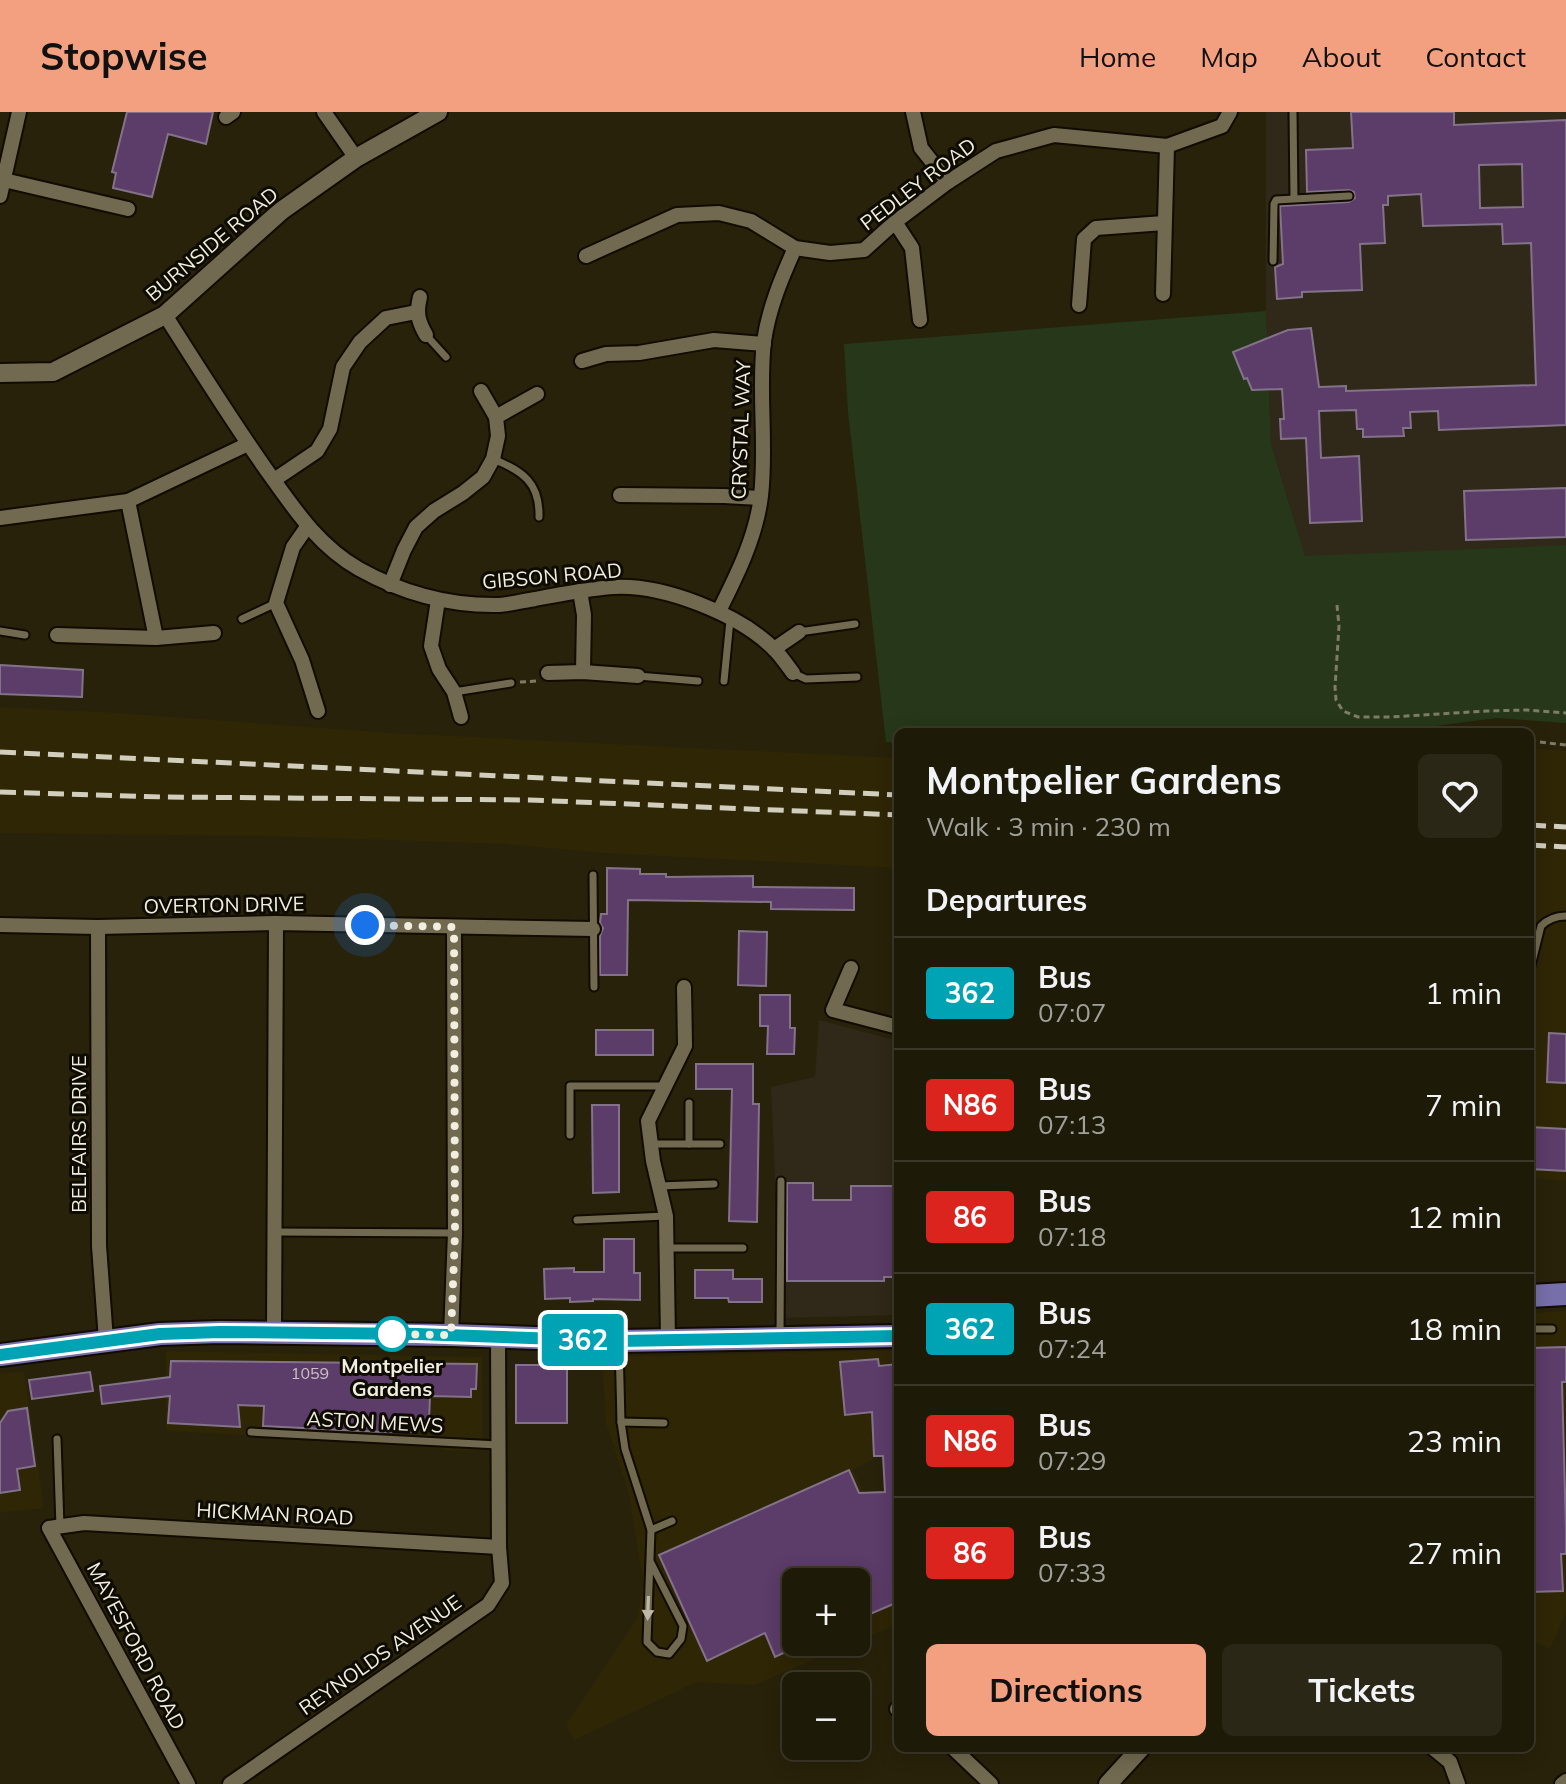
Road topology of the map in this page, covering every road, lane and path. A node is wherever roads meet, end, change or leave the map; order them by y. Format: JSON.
{"nodes":[{"id":1,"x":19,"y":112,"type":"edge"},
{"id":2,"x":324,"y":112,"type":"edge"},
{"id":3,"x":438,"y":112,"type":"edge"},
{"id":4,"x":913,"y":112,"type":"edge"},
{"id":5,"x":1230,"y":112,"type":"edge"},
{"id":6,"x":1293,"y":112,"type":"edge"},
{"id":7,"x":1167,"y":146,"type":"junction"},
{"id":8,"x":356,"y":158,"type":"junction"},
{"id":9,"x":4,"y":180,"type":"junction"},
{"id":10,"x":948,"y":182,"type":"junction"},
{"id":11,"x":0,"y":196,"type":"edge"},
{"id":12,"x":1349,"y":196,"type":"dead end"},
{"id":13,"x":1294,"y":198,"type":"junction"},
{"id":14,"x":128,"y":209,"type":"dead end"},
{"id":15,"x":895,"y":222,"type":"junction"},
{"id":16,"x":1164,"y":223,"type":"junction"},
{"id":17,"x":795,"y":248,"type":"junction"},
{"id":18,"x":586,"y":256,"type":"dead end"},
{"id":19,"x":1273,"y":261,"type":"dead end"},
{"id":20,"x":1163,"y":294,"type":"dead end"},
{"id":21,"x":1079,"y":305,"type":"dead end"},
{"id":22,"x":165,"y":315,"type":"junction"},
{"id":23,"x":920,"y":320,"type":"dead end"},
{"id":24,"x":426,"y":335,"type":"joint"},
{"id":25,"x":764,"y":344,"type":"junction"},
{"id":26,"x":446,"y":357,"type":"dead end"},
{"id":27,"x":582,"y":361,"type":"dead end"},
{"id":28,"x":0,"y":373,"type":"edge"},
{"id":29,"x":481,"y":391,"type":"dead end"},
{"id":30,"x":537,"y":394,"type":"dead end"},
{"id":31,"x":496,"y":417,"type":"junction"},
{"id":32,"x":248,"y":444,"type":"junction"},
{"id":33,"x":493,"y":459,"type":"junction"},
{"id":34,"x":274,"y":480,"type":"junction"},
{"id":35,"x":620,"y":495,"type":"dead end"},
{"id":36,"x":760,"y":498,"type":"junction"},
{"id":37,"x":128,"y":501,"type":"junction"},
{"id":38,"x":539,"y":517,"type":"dead end"},
{"id":39,"x":0,"y":518,"type":"edge"},
{"id":40,"x":307,"y":527,"type":"junction"},
{"id":41,"x":390,"y":585,"type":"junction"},
{"id":42,"x":580,"y":591,"type":"junction"},
{"id":43,"x":438,"y":600,"type":"junction"},
{"id":44,"x":276,"y":603,"type":"junction"},
{"id":45,"x":1337,"y":605,"type":"dead end"},
{"id":46,"x":724,"y":614,"type":"junction"},
{"id":47,"x":242,"y":619,"type":"dead end"},
{"id":48,"x":855,"y":624,"type":"dead end"},
{"id":49,"x":0,"y":631,"type":"edge"},
{"id":50,"x":799,"y":632,"type":"joint"},
{"id":51,"x":214,"y":633,"type":"dead end"},
{"id":52,"x":25,"y":635,"type":"dead end"},
{"id":53,"x":57,"y":635,"type":"dead end"},
{"id":54,"x":156,"y":638,"type":"junction"},
{"id":55,"x":774,"y":649,"type":"junction"},
{"id":56,"x":583,"y":672,"type":"junction"},
{"id":57,"x":548,"y":673,"type":"joint"},
{"id":58,"x":793,"y":673,"type":"joint"},
{"id":59,"x":638,"y":676,"type":"joint"},
{"id":60,"x":857,"y":677,"type":"dead end"},
{"id":61,"x":698,"y":681,"type":"dead end"},
{"id":62,"x":724,"y":681,"type":"dead end"},
{"id":63,"x":511,"y":683,"type":"joint"},
{"id":64,"x":454,"y":692,"type":"junction"},
{"id":65,"x":318,"y":711,"type":"dead end"},
{"id":66,"x":1566,"y":713,"type":"edge"},
{"id":67,"x":461,"y":717,"type":"dead end"},
{"id":68,"x":1534,"y":741,"type":"edge"},
{"id":69,"x":1566,"y":745,"type":"edge"},
{"id":70,"x":593,"y":875,"type":"dead end"},
{"id":71,"x":1566,"y":916,"type":"edge"},
{"id":72,"x":276,"y":923,"type":"junction"},
{"id":73,"x":0,"y":925,"type":"edge"},
{"id":74,"x":98,"y":927,"type":"junction"},
{"id":75,"x":454,"y":927,"type":"junction"},
{"id":76,"x":593,"y":929,"type":"junction"},
{"id":77,"x":1534,"y":954,"type":"edge"},
{"id":78,"x":851,"y":968,"type":"dead end"},
{"id":79,"x":594,"y":987,"type":"dead end"},
{"id":80,"x":684,"y":987,"type":"dead end"},
{"id":81,"x":894,"y":1026,"type":"edge"},
{"id":82,"x":666,"y":1086,"type":"junction"},
{"id":83,"x":689,"y":1103,"type":"dead end"},
{"id":84,"x":570,"y":1135,"type":"dead end"},
{"id":85,"x":651,"y":1144,"type":"junction"},
{"id":86,"x":689,"y":1144,"type":"junction"},
{"id":87,"x":720,"y":1144,"type":"dead end"},
{"id":88,"x":781,"y":1181,"type":"dead end"},
{"id":89,"x":714,"y":1184,"type":"dead end"},
{"id":90,"x":659,"y":1186,"type":"junction"},
{"id":91,"x":666,"y":1216,"type":"junction"},
{"id":92,"x":577,"y":1220,"type":"dead end"},
{"id":93,"x":275,"y":1232,"type":"junction"},
{"id":94,"x":455,"y":1233,"type":"junction"},
{"id":95,"x":667,"y":1248,"type":"junction"},
{"id":96,"x":743,"y":1248,"type":"dead end"},
{"id":97,"x":1566,"y":1294,"type":"edge"},
{"id":98,"x":1534,"y":1296,"type":"edge"},
{"id":99,"x":1534,"y":1329,"type":"edge"},
{"id":100,"x":1552,"y":1329,"type":"dead end"},
{"id":101,"x":274,"y":1333,"type":"junction"},
{"id":102,"x":451,"y":1335,"type":"junction"},
{"id":103,"x":894,"y":1336,"type":"edge"},
{"id":104,"x":498,"y":1337,"type":"junction"},
{"id":105,"x":780,"y":1338,"type":"junction"},
{"id":106,"x":668,"y":1339,"type":"junction"},
{"id":107,"x":106,"y":1340,"type":"junction"},
{"id":108,"x":619,"y":1341,"type":"junction"},
{"id":109,"x":0,"y":1355,"type":"edge"},
{"id":110,"x":621,"y":1422,"type":"junction"},
{"id":111,"x":664,"y":1423,"type":"dead end"},
{"id":112,"x":251,"y":1432,"type":"dead end"},
{"id":113,"x":57,"y":1439,"type":"dead end"},
{"id":114,"x":498,"y":1445,"type":"junction"},
{"id":115,"x":672,"y":1521,"type":"dead end"},
{"id":116,"x":54,"y":1527,"type":"junction"},
{"id":117,"x":651,"y":1530,"type":"junction"},
{"id":118,"x":499,"y":1547,"type":"junction"},
{"id":119,"x":650,"y":1561,"type":"junction"},
{"id":120,"x":957,"y":1752,"type":"edge"},
{"id":121,"x":1138,"y":1752,"type":"edge"},
{"id":122,"x":1438,"y":1752,"type":"edge"},
{"id":123,"x":1111,"y":1783,"type":"edge"},
{"id":124,"x":188,"y":1784,"type":"edge"},
{"id":125,"x":230,"y":1784,"type":"edge"},
{"id":126,"x":991,"y":1784,"type":"edge"},
{"id":127,"x":1458,"y":1784,"type":"edge"}],
"edges":[{"from":1,"to":9,"type":"street"},
{"from":2,"to":8,"type":"street"},
{"from":3,"to":8,"type":"street","name":"BURNSIDE ROAD"},
{"from":4,"to":10,"type":"street"},
{"from":5,"to":7,"type":"street","name":"PEDLEY ROAD"},
{"from":6,"to":13,"type":"lane"},
{"from":7,"to":10,"type":"street","name":"PEDLEY ROAD"},
{"from":7,"to":16,"type":"street"},
{"from":8,"to":22,"type":"street","name":"BURNSIDE ROAD"},
{"from":9,"to":11,"type":"street"},
{"from":9,"to":14,"type":"street"},
{"from":10,"to":15,"type":"street","name":"PEDLEY ROAD"},
{"from":12,"to":13,"type":"lane"},
{"from":13,"to":19,"type":"lane"},
{"from":15,"to":17,"type":"street","name":"PEDLEY ROAD"},
{"from":15,"to":23,"type":"street"},
{"from":16,"to":20,"type":"street"},
{"from":16,"to":21,"type":"street"},
{"from":17,"to":18,"type":"street","name":"PEDLEY ROAD"},
{"from":17,"to":25,"type":"street","name":"CRYSTAL WAY"},
{"from":22,"to":28,"type":"street","name":"BURNSIDE ROAD"},
{"from":22,"to":32,"type":"street","name":"GIBSON ROAD"},
{"from":24,"to":26,"type":"lane"},
{"from":24,"to":34,"type":"street"},
{"from":25,"to":27,"type":"street"},
{"from":25,"to":36,"type":"street","name":"CRYSTAL WAY"},
{"from":29,"to":31,"type":"street"},
{"from":30,"to":31,"type":"street"},
{"from":31,"to":33,"type":"street"},
{"from":32,"to":34,"type":"street","name":"GIBSON ROAD"},
{"from":32,"to":37,"type":"street"},
{"from":33,"to":38,"type":"lane"},
{"from":33,"to":41,"type":"street"},
{"from":34,"to":40,"type":"street","name":"GIBSON ROAD"},
{"from":35,"to":36,"type":"street"},
{"from":36,"to":46,"type":"street","name":"CRYSTAL WAY"},
{"from":37,"to":39,"type":"street"},
{"from":37,"to":54,"type":"street"},
{"from":40,"to":41,"type":"street","name":"GIBSON ROAD"},
{"from":40,"to":44,"type":"street"},
{"from":41,"to":43,"type":"street","name":"GIBSON ROAD"},
{"from":42,"to":43,"type":"street","name":"GIBSON ROAD"},
{"from":42,"to":46,"type":"street","name":"GIBSON ROAD"},
{"from":42,"to":56,"type":"street"},
{"from":43,"to":64,"type":"street"},
{"from":44,"to":47,"type":"lane"},
{"from":44,"to":65,"type":"street"},
{"from":45,"to":66,"type":"path"},
{"from":46,"to":55,"type":"street","name":"GIBSON ROAD"},
{"from":46,"to":62,"type":"lane"},
{"from":48,"to":50,"type":"lane"},
{"from":49,"to":52,"type":"lane"},
{"from":50,"to":55,"type":"street"},
{"from":51,"to":54,"type":"street"},
{"from":53,"to":54,"type":"street"},
{"from":55,"to":58,"type":"street","name":"GIBSON ROAD"},
{"from":56,"to":57,"type":"street"},
{"from":56,"to":59,"type":"street"},
{"from":57,"to":63,"type":"path"},
{"from":58,"to":60,"type":"lane"},
{"from":59,"to":61,"type":"lane"},
{"from":63,"to":64,"type":"lane"},
{"from":64,"to":67,"type":"street"},
{"from":68,"to":69,"type":"path"},
{"from":70,"to":76,"type":"lane"},
{"from":71,"to":77,"type":"lane"},
{"from":72,"to":74,"type":"street","name":"OVERTON DRIVE"},
{"from":72,"to":75,"type":"street","name":"OVERTON DRIVE"},
{"from":72,"to":93,"type":"street"},
{"from":73,"to":74,"type":"street","name":"OVERTON DRIVE"},
{"from":74,"to":107,"type":"street","name":"BELFAIRS DRIVE"},
{"from":75,"to":76,"type":"street","name":"OVERTON DRIVE"},
{"from":75,"to":94,"type":"street"},
{"from":76,"to":79,"type":"lane"},
{"from":78,"to":81,"type":"street"},
{"from":80,"to":82,"type":"street"},
{"from":82,"to":84,"type":"lane"},
{"from":82,"to":85,"type":"street"},
{"from":83,"to":86,"type":"lane"},
{"from":85,"to":86,"type":"lane"},
{"from":85,"to":90,"type":"street"},
{"from":86,"to":87,"type":"lane"},
{"from":88,"to":105,"type":"lane"},
{"from":89,"to":90,"type":"lane"},
{"from":90,"to":91,"type":"street"},
{"from":91,"to":92,"type":"lane"},
{"from":91,"to":95,"type":"street"},
{"from":93,"to":94,"type":"lane"},
{"from":93,"to":101,"type":"street"},
{"from":94,"to":102,"type":"street"},
{"from":95,"to":96,"type":"lane"},
{"from":95,"to":106,"type":"street"},
{"from":97,"to":98,"type":"main road"},
{"from":99,"to":100,"type":"lane"},
{"from":101,"to":102,"type":"main road"},
{"from":101,"to":107,"type":"main road"},
{"from":102,"to":104,"type":"main road"},
{"from":103,"to":105,"type":"main road"},
{"from":104,"to":108,"type":"main road"},
{"from":104,"to":114,"type":"street","name":"REYNOLDS AVENUE"},
{"from":105,"to":106,"type":"main road"},
{"from":106,"to":108,"type":"main road"},
{"from":107,"to":109,"type":"main road"},
{"from":108,"to":110,"type":"lane"},
{"from":110,"to":111,"type":"lane"},
{"from":110,"to":117,"type":"lane"},
{"from":112,"to":114,"type":"lane","name":"ASTON MEWS"},
{"from":113,"to":116,"type":"lane"},
{"from":114,"to":118,"type":"street","name":"REYNOLDS AVENUE"},
{"from":115,"to":117,"type":"lane"},
{"from":116,"to":118,"type":"street","name":"HICKMAN ROAD"},
{"from":116,"to":124,"type":"street","name":"MAYESFORD ROAD"},
{"from":117,"to":119,"type":"lane"},
{"from":118,"to":125,"type":"street","name":"REYNOLDS AVENUE"},
{"from":119,"to":119,"type":"lane","one_way":true},
{"from":120,"to":126,"type":"street"},
{"from":121,"to":123,"type":"street"},
{"from":122,"to":127,"type":"street"}]}
